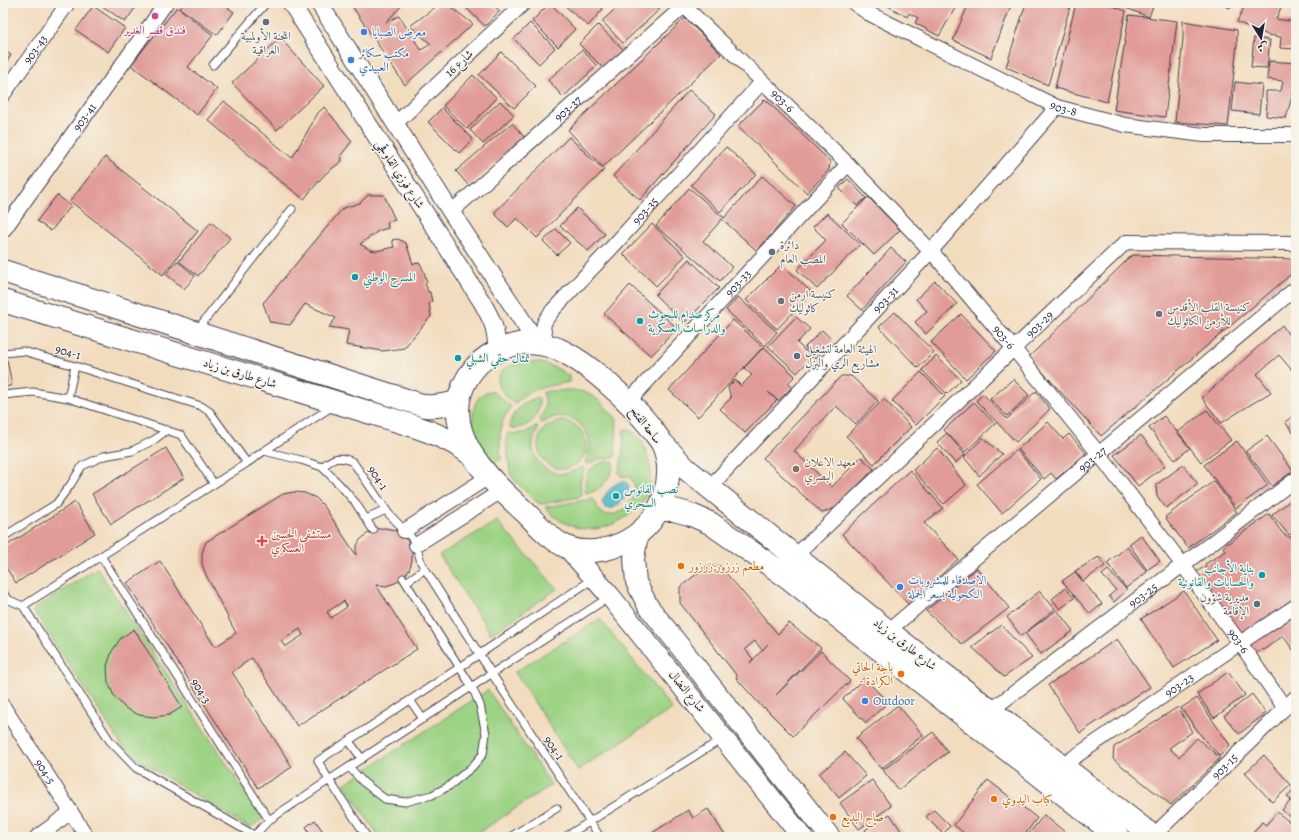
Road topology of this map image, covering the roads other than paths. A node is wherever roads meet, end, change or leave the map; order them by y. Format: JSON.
{"nodes":[{"id":1,"x":68,"y":3,"type":"edge"},
{"id":2,"x":166,"y":3,"type":"edge"},
{"id":3,"x":266,"y":3,"type":"edge"},
{"id":4,"x":290,"y":3,"type":"edge"},
{"id":5,"x":319,"y":3,"type":"edge"},
{"id":6,"x":524,"y":3,"type":"edge"},
{"id":7,"x":854,"y":3,"type":"edge"},
{"id":8,"x":682,"y":5,"type":"edge"},
{"id":9,"x":871,"y":8,"type":"edge"},
{"id":10,"x":213,"y":65,"type":"dead end"},
{"id":11,"x":762,"y":82,"type":"junction"},
{"id":12,"x":3,"y":96,"type":"edge"},
{"id":13,"x":1056,"y":107,"type":"junction"},
{"id":14,"x":395,"y":124,"type":"junction"},
{"id":15,"x":1296,"y":134,"type":"edge"},
{"id":16,"x":848,"y":164,"type":"junction"},
{"id":17,"x":292,"y":209,"type":"dead end"},
{"id":18,"x":451,"y":212,"type":"junction"},
{"id":19,"x":3,"y":231,"type":"edge"},
{"id":20,"x":1296,"y":243,"type":"edge"},
{"id":21,"x":931,"y":251,"type":"junction"},
{"id":22,"x":3,"y":271,"type":"edge"},
{"id":23,"x":1296,"y":288,"type":"edge"},
{"id":24,"x":3,"y":301,"type":"edge"},
{"id":25,"x":195,"y":332,"type":"junction"},
{"id":26,"x":543,"y":344,"type":"junction"},
{"id":27,"x":1014,"y":349,"type":"junction"},
{"id":28,"x":497,"y":350,"type":"junction"},
{"id":29,"x":3,"y":353,"type":"edge"},
{"id":30,"x":75,"y":366,"type":"junction"},
{"id":31,"x":3,"y":395,"type":"edge"},
{"id":32,"x":68,"y":398,"type":"junction"},
{"id":33,"x":459,"y":400,"type":"junction"},
{"id":34,"x":628,"y":402,"type":"junction"},
{"id":35,"x":338,"y":403,"type":"junction"},
{"id":36,"x":167,"y":430,"type":"junction"},
{"id":37,"x":662,"y":443,"type":"junction"},
{"id":38,"x":264,"y":451,"type":"junction"},
{"id":39,"x":1099,"y":454,"type":"junction"},
{"id":40,"x":473,"y":456,"type":"junction"},
{"id":41,"x":247,"y":463,"type":"junction"},
{"id":42,"x":322,"y":467,"type":"junction"},
{"id":43,"x":1296,"y":479,"type":"edge"},
{"id":44,"x":496,"y":483,"type":"junction"},
{"id":45,"x":214,"y":484,"type":"junction"},
{"id":46,"x":709,"y":488,"type":"junction"},
{"id":47,"x":386,"y":510,"type":"junction"},
{"id":48,"x":658,"y":510,"type":"junction"},
{"id":49,"x":366,"y":519,"type":"junction"},
{"id":50,"x":373,"y":530,"type":"dead end"},
{"id":51,"x":404,"y":530,"type":"junction"},
{"id":52,"x":638,"y":534,"type":"junction"},
{"id":53,"x":3,"y":537,"type":"edge"},
{"id":54,"x":416,"y":546,"type":"junction"},
{"id":55,"x":568,"y":548,"type":"junction"},
{"id":56,"x":102,"y":556,"type":"junction"},
{"id":57,"x":795,"y":556,"type":"junction"},
{"id":58,"x":1182,"y":564,"type":"junction"},
{"id":59,"x":425,"y":569,"type":"junction"},
{"id":60,"x":595,"y":578,"type":"junction"},
{"id":61,"x":3,"y":592,"type":"edge"},
{"id":62,"x":610,"y":596,"type":"junction"},
{"id":63,"x":23,"y":606,"type":"junction"},
{"id":64,"x":1296,"y":606,"type":"edge"},
{"id":65,"x":888,"y":631,"type":"junction"},
{"id":66,"x":1240,"y":643,"type":"junction"},
{"id":67,"x":480,"y":654,"type":"junction"},
{"id":68,"x":460,"y":668,"type":"junction"},
{"id":69,"x":492,"y":674,"type":"junction"},
{"id":70,"x":472,"y":687,"type":"junction"},
{"id":71,"x":1296,"y":697,"type":"edge"},
{"id":72,"x":410,"y":700,"type":"junction"},
{"id":73,"x":3,"y":706,"type":"edge"},
{"id":74,"x":1285,"y":708,"type":"junction"},
{"id":75,"x":990,"y":711,"type":"junction"},
{"id":76,"x":423,"y":719,"type":"junction"},
{"id":77,"x":724,"y":738,"type":"junction"},
{"id":78,"x":349,"y":741,"type":"junction"},
{"id":79,"x":362,"y":759,"type":"junction"},
{"id":80,"x":1062,"y":765,"type":"junction"},
{"id":81,"x":349,"y":767,"type":"junction"},
{"id":82,"x":330,"y":780,"type":"junction"},
{"id":83,"x":557,"y":808,"type":"dead end"},
{"id":84,"x":71,"y":812,"type":"junction"},
{"id":85,"x":269,"y":820,"type":"junction"},
{"id":86,"x":590,"y":822,"type":"junction"},
{"id":87,"x":253,"y":836,"type":"edge"},
{"id":88,"x":1154,"y":836,"type":"edge"},
{"id":89,"x":37,"y":837,"type":"edge"},
{"id":90,"x":86,"y":837,"type":"edge"},
{"id":91,"x":368,"y":837,"type":"edge"},
{"id":92,"x":510,"y":837,"type":"edge"},
{"id":93,"x":565,"y":837,"type":"edge"},
{"id":94,"x":600,"y":837,"type":"edge"},
{"id":95,"x":802,"y":837,"type":"edge"},
{"id":96,"x":830,"y":837,"type":"edge"},
{"id":97,"x":1118,"y":837,"type":"edge"}],
"edges":[{"from":1,"to":12,"type":"street","name":"903-43"},
{"from":2,"to":19,"type":"street","name":"903-41"},
{"from":3,"to":10,"type":"lane"},
{"from":4,"to":28,"type":"street","name":"شارع فوزي القاوقجي"},
{"from":5,"to":14,"type":"street","name":"شارع فوزي القاوقجي"},
{"from":6,"to":14,"type":"street","name":"شارع 16"},
{"from":7,"to":9,"type":"street","name":"903-8"},
{"from":8,"to":11,"type":"street","name":"903-6"},
{"from":8,"to":18,"type":"street","name":"903-37"},
{"from":9,"to":13,"type":"street","name":"903-8"},
{"from":11,"to":16,"type":"street","name":"903-6"},
{"from":11,"to":26,"type":"street","name":"903-35"},
{"from":13,"to":15,"type":"street","name":"903-8"},
{"from":13,"to":21,"type":"street","name":"903-31"},
{"from":14,"to":18,"type":"street","name":"شارع فوزي القاوقجي"},
{"from":16,"to":21,"type":"street","name":"903-6"},
{"from":16,"to":34,"type":"street","name":"903-33"},
{"from":17,"to":25,"type":"lane"},
{"from":18,"to":26,"type":"street","name":"شارع فوزي القاوقجي"},
{"from":20,"to":27,"type":"street","name":"903-29"},
{"from":21,"to":27,"type":"street","name":"903-6"},
{"from":21,"to":46,"type":"street","name":"903-31"},
{"from":22,"to":25,"type":"main road","name":"شارع طارق بن زياد"},
{"from":23,"to":39,"type":"street","name":"903-27"},
{"from":24,"to":35,"type":"main road","name":"شارع طارق بن زياد"},
{"from":25,"to":33,"type":"main road","name":"شارع طارق بن زياد"},
{"from":26,"to":28,"type":"main road","name":"ساحة الفتح"},
{"from":26,"to":34,"type":"main road","name":"ساحة الفتح"},
{"from":27,"to":39,"type":"street","name":"903-6"},
{"from":27,"to":57,"type":"street","name":"903-29"},
{"from":28,"to":33,"type":"main road","name":"ساحة الفتح"},
{"from":29,"to":30,"type":"lane","name":"904-1"},
{"from":30,"to":32,"type":"lane"},
{"from":30,"to":41,"type":"lane","name":"904-1"},
{"from":31,"to":32,"type":"lane"},
{"from":32,"to":36,"type":"lane"},
{"from":33,"to":40,"type":"main road","name":"ساحة الفتح"},
{"from":34,"to":37,"type":"main road","name":"ساحة الفتح"},
{"from":35,"to":38,"type":"lane"},
{"from":35,"to":40,"type":"main road","name":"شارع طارق بن زياد"},
{"from":36,"to":45,"type":"lane"},
{"from":36,"to":53,"type":"lane"},
{"from":37,"to":46,"type":"main road","name":"شارع طارق بن زياد"},
{"from":37,"to":48,"type":"main road","name":"ساحة الفتح"},
{"from":38,"to":41,"type":"lane"},
{"from":38,"to":42,"type":"lane"},
{"from":39,"to":58,"type":"street","name":"903-6"},
{"from":39,"to":65,"type":"street","name":"903-27"},
{"from":40,"to":44,"type":"main road","name":"ساحة الفتح"},
{"from":41,"to":45,"type":"lane"},
{"from":42,"to":47,"type":"lane","name":"904-1"},
{"from":42,"to":49,"type":"lane"},
{"from":43,"to":58,"type":"street","name":"903-25"},
{"from":44,"to":51,"type":"street"},
{"from":44,"to":54,"type":"street"},
{"from":44,"to":55,"type":"main road","name":"ساحة الفتح"},
{"from":45,"to":56,"type":"lane"},
{"from":46,"to":57,"type":"main road","name":"شارع طارق بن زياد"},
{"from":47,"to":49,"type":"lane"},
{"from":47,"to":51,"type":"lane","name":"904-1"},
{"from":48,"to":52,"type":"main road","name":"ساحة الفتح"},
{"from":48,"to":97,"type":"main road","name":"شارع طارق بن زياد"},
{"from":49,"to":50,"type":"lane"},
{"from":51,"to":54,"type":"lane","name":"904-1"},
{"from":52,"to":55,"type":"main road","name":"ساحة الفتح"},
{"from":52,"to":96,"type":"main road","name":"شارع النضال"},
{"from":54,"to":59,"type":"lane","name":"904-1"},
{"from":55,"to":60,"type":"main road","name":"شارع النضال"},
{"from":56,"to":63,"type":"lane"},
{"from":56,"to":85,"type":"lane","name":"904-3"},
{"from":57,"to":65,"type":"main road","name":"شارع طارق بن زياد"},
{"from":58,"to":66,"type":"street","name":"903-6"},
{"from":58,"to":75,"type":"street","name":"903-25"},
{"from":59,"to":67,"type":"lane","name":"904-1"},
{"from":59,"to":68,"type":"lane"},
{"from":60,"to":62,"type":"main road","name":"شارع النضال"},
{"from":60,"to":67,"type":"lane"},
{"from":61,"to":63,"type":"lane"},
{"from":62,"to":69,"type":"lane"},
{"from":62,"to":77,"type":"main road","name":"شارع النضال"},
{"from":63,"to":87,"type":"lane"},
{"from":64,"to":66,"type":"street","name":"903-23"},
{"from":65,"to":75,"type":"main road","name":"شارع طارق بن زياد"},
{"from":66,"to":74,"type":"street","name":"903-6"},
{"from":66,"to":80,"type":"street","name":"903-23"},
{"from":67,"to":68,"type":"lane"},
{"from":67,"to":69,"type":"lane","name":"904-1"},
{"from":68,"to":70,"type":"lane"},
{"from":68,"to":72,"type":"lane"},
{"from":69,"to":70,"type":"lane"},
{"from":69,"to":86,"type":"lane","name":"904-1"},
{"from":70,"to":76,"type":"lane"},
{"from":70,"to":81,"type":"lane"},
{"from":71,"to":74,"type":"street","name":"903-15"},
{"from":72,"to":76,"type":"lane"},
{"from":72,"to":78,"type":"lane"},
{"from":73,"to":84,"type":"street","name":"904-5"},
{"from":74,"to":88,"type":"street","name":"903-15"},
{"from":75,"to":80,"type":"main road","name":"شارع طارق بن زياد"},
{"from":76,"to":79,"type":"lane"},
{"from":77,"to":86,"type":"lane"},
{"from":77,"to":95,"type":"main road","name":"شارع النضال"},
{"from":78,"to":79,"type":"lane"},
{"from":78,"to":82,"type":"lane"},
{"from":79,"to":81,"type":"lane"},
{"from":80,"to":88,"type":"main road","name":"شارع طارق بن زياد"},
{"from":81,"to":82,"type":"lane"},
{"from":82,"to":85,"type":"lane"},
{"from":82,"to":91,"type":"lane"},
{"from":83,"to":92,"type":"lane"},
{"from":84,"to":89,"type":"street"},
{"from":84,"to":90,"type":"street","name":"904-5"},
{"from":85,"to":87,"type":"lane"},
{"from":86,"to":93,"type":"lane"},
{"from":86,"to":94,"type":"lane","name":"904-1"}]}
